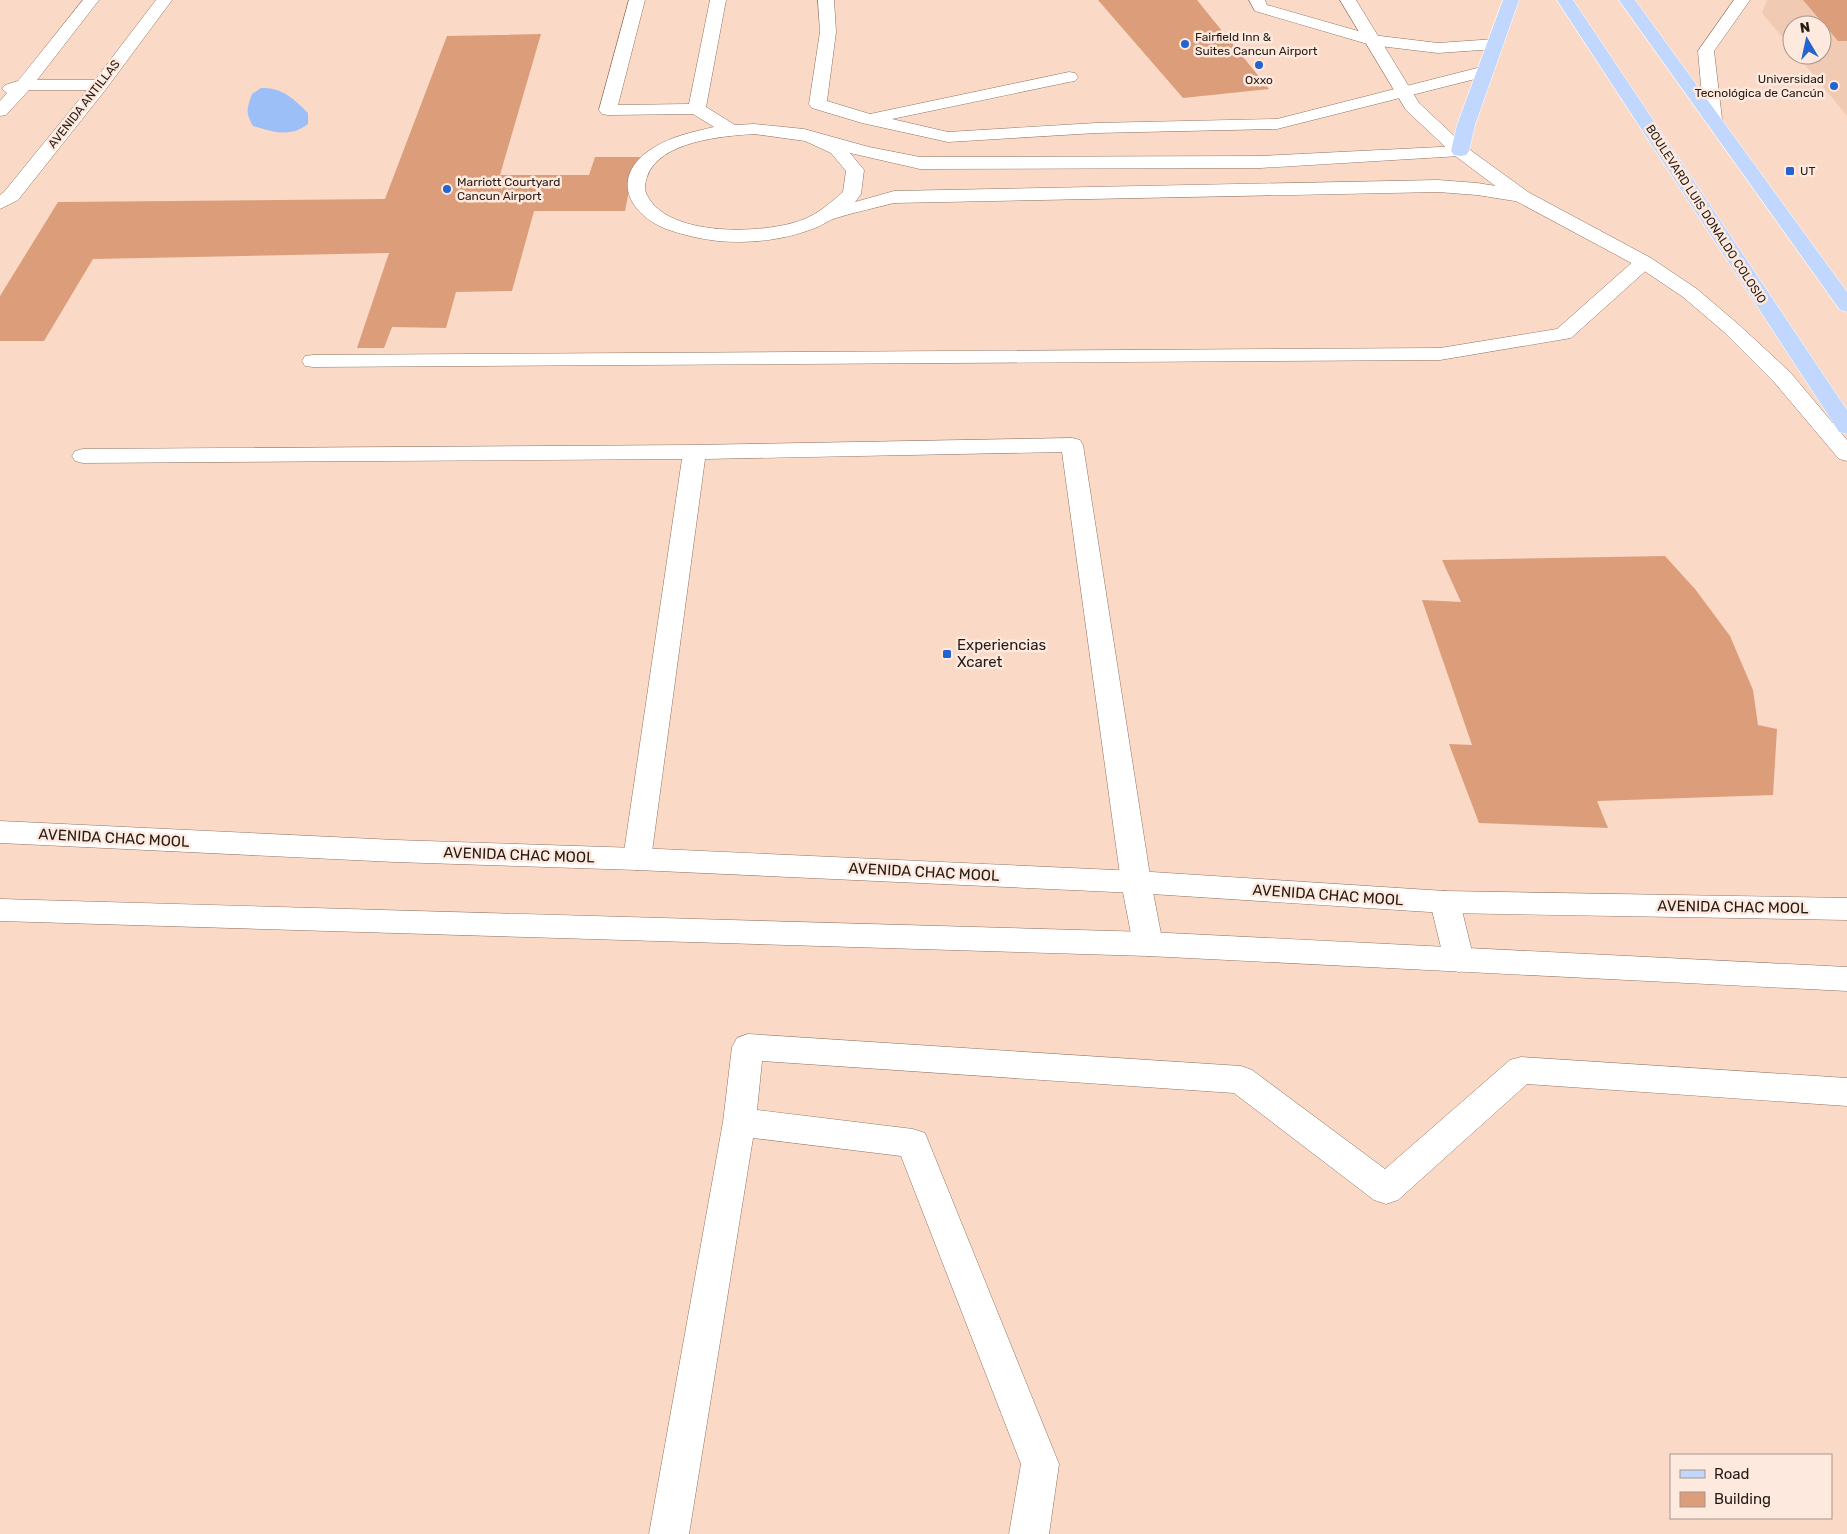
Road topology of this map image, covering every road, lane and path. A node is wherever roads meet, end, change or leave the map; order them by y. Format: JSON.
{"nodes":[{"id":1,"x":91,"y":0,"type":"edge"},
{"id":2,"x":164,"y":0,"type":"edge"},
{"id":3,"x":637,"y":0,"type":"edge"},
{"id":4,"x":718,"y":0,"type":"edge"},
{"id":5,"x":826,"y":0,"type":"edge"},
{"id":6,"x":1257,"y":0,"type":"edge"},
{"id":7,"x":1348,"y":0,"type":"edge"},
{"id":8,"x":1511,"y":0,"type":"edge"},
{"id":9,"x":1565,"y":0,"type":"edge"},
{"id":10,"x":1627,"y":0,"type":"edge"},
{"id":11,"x":1742,"y":0,"type":"edge"},
{"id":12,"x":1371,"y":40,"type":"junction"},
{"id":13,"x":1495,"y":44,"type":"junction"},
{"id":14,"x":1485,"y":71,"type":"junction"},
{"id":15,"x":1069,"y":77,"type":"dead end"},
{"id":16,"x":24,"y":85,"type":"junction"},
{"id":17,"x":100,"y":86,"type":"junction"},
{"id":18,"x":0,"y":92,"type":"edge"},
{"id":19,"x":1403,"y":92,"type":"junction"},
{"id":20,"x":697,"y":109,"type":"junction"},
{"id":21,"x":0,"y":111,"type":"edge"},
{"id":22,"x":868,"y":119,"type":"junction"},
{"id":23,"x":1713,"y":119,"type":"junction"},
{"id":24,"x":731,"y":130,"type":"junction"},
{"id":25,"x":804,"y":134,"type":"junction"},
{"id":26,"x":1460,"y":151,"type":"junction"},
{"id":27,"x":895,"y":160,"type":"junction"},
{"id":28,"x":1521,"y":196,"type":"junction"},
{"id":29,"x":894,"y":197,"type":"junction"},
{"id":30,"x":6,"y":200,"type":"edge"},
{"id":31,"x":0,"y":212,"type":"edge"},
{"id":32,"x":827,"y":215,"type":"junction"},
{"id":33,"x":1644,"y":262,"type":"junction"},
{"id":34,"x":1847,"y":306,"type":"edge"},
{"id":35,"x":313,"y":361,"type":"dead end"},
{"id":36,"x":1847,"y":427,"type":"edge"},
{"id":37,"x":694,"y":452,"type":"junction"},
{"id":38,"x":1847,"y":454,"type":"edge"},
{"id":39,"x":83,"y":456,"type":"dead end"},
{"id":40,"x":0,"y":832,"type":"edge"},
{"id":41,"x":637,"y":859,"type":"junction"},
{"id":42,"x":1136,"y":882,"type":"junction"},
{"id":43,"x":1445,"y":902,"type":"junction"},
{"id":44,"x":1847,"y":909,"type":"edge"},
{"id":45,"x":0,"y":910,"type":"edge"},
{"id":46,"x":1148,"y":944,"type":"junction"},
{"id":47,"x":1459,"y":960,"type":"junction"},
{"id":48,"x":1847,"y":979,"type":"edge"},
{"id":49,"x":1847,"y":1092,"type":"edge"},
{"id":50,"x":739,"y":1122,"type":"junction"},
{"id":51,"x":669,"y":1534,"type":"edge"},
{"id":52,"x":1028,"y":1534,"type":"edge"}],
"edges":[{"from":1,"to":16,"type":"street"},
{"from":2,"to":17,"type":"street","name":"AVENIDA ANTILLAS"},
{"from":3,"to":20,"type":"street"},
{"from":4,"to":20,"type":"street"},
{"from":5,"to":22,"type":"street"},
{"from":6,"to":12,"type":"street"},
{"from":7,"to":12,"type":"street"},
{"from":8,"to":13,"type":"main road"},
{"from":9,"to":36,"type":"main road","name":"BOULEVARD LUIS DONALDO COLOSIO"},
{"from":10,"to":23,"type":"main road"},
{"from":11,"to":23,"type":"street"},
{"from":12,"to":13,"type":"street"},
{"from":12,"to":19,"type":"street"},
{"from":13,"to":14,"type":"main road"},
{"from":14,"to":19,"type":"street"},
{"from":14,"to":26,"type":"main road"},
{"from":15,"to":22,"type":"street"},
{"from":16,"to":17,"type":"street"},
{"from":16,"to":18,"type":"street"},
{"from":16,"to":21,"type":"street"},
{"from":17,"to":30,"type":"street","name":"AVENIDA ANTILLAS"},
{"from":19,"to":22,"type":"street"},
{"from":19,"to":26,"type":"street"},
{"from":20,"to":24,"type":"street"},
{"from":23,"to":34,"type":"main road"},
{"from":24,"to":25,"type":"street"},
{"from":24,"to":32,"type":"street"},
{"from":25,"to":27,"type":"street"},
{"from":25,"to":32,"type":"street"},
{"from":26,"to":27,"type":"street"},
{"from":26,"to":28,"type":"street"},
{"from":27,"to":29,"type":"street"},
{"from":28,"to":29,"type":"street"},
{"from":28,"to":33,"type":"street"},
{"from":29,"to":32,"type":"street"},
{"from":30,"to":31,"type":"street","name":"AVENIDA ANTILLAS"},
{"from":33,"to":35,"type":"street"},
{"from":33,"to":38,"type":"street"},
{"from":37,"to":39,"type":"street"},
{"from":37,"to":41,"type":"street"},
{"from":37,"to":42,"type":"street"},
{"from":40,"to":41,"type":"street","name":"AVENIDA CHAC MOOL"},
{"from":41,"to":42,"type":"street","name":"AVENIDA CHAC MOOL"},
{"from":42,"to":43,"type":"street","name":"AVENIDA CHAC MOOL"},
{"from":42,"to":46,"type":"street"},
{"from":43,"to":44,"type":"street","name":"AVENIDA CHAC MOOL"},
{"from":43,"to":47,"type":"street"},
{"from":45,"to":46,"type":"street"},
{"from":46,"to":47,"type":"street"},
{"from":47,"to":48,"type":"street"},
{"from":49,"to":50,"type":"street"},
{"from":50,"to":51,"type":"street"},
{"from":50,"to":52,"type":"street"}]}
